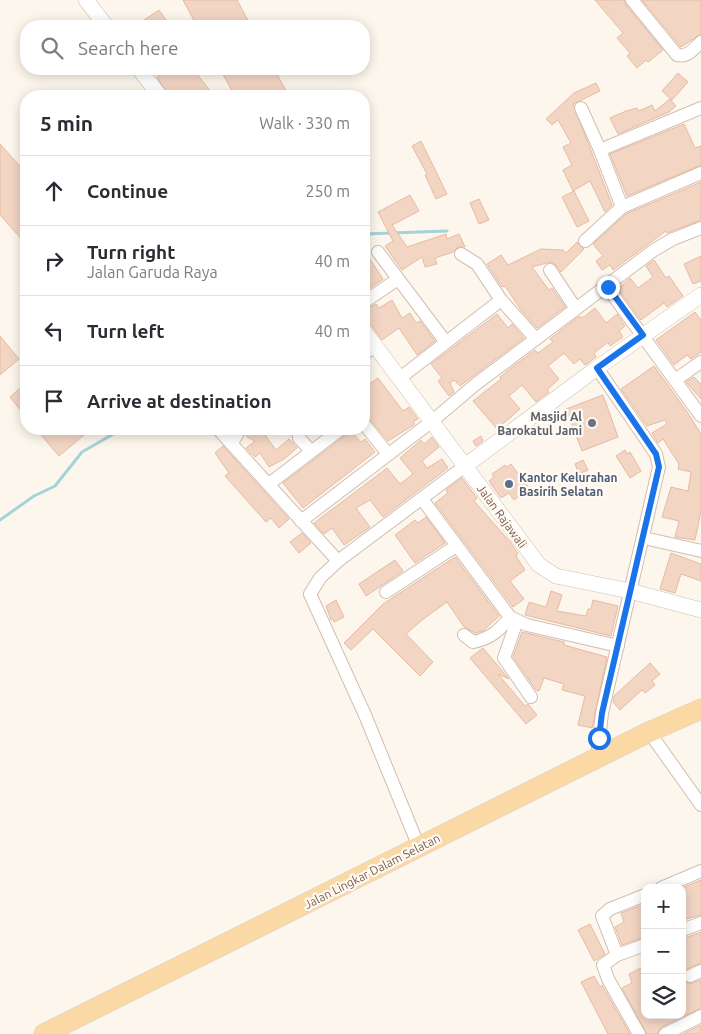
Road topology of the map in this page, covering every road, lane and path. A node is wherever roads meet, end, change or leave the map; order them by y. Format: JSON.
{"nodes":[{"id":1,"x":86,"y":0,"type":"edge"},
{"id":2,"x":632,"y":0,"type":"edge"},
{"id":3,"x":101,"y":20,"type":"edge"},
{"id":4,"x":701,"y":42,"type":"edge"},
{"id":5,"x":144,"y":75,"type":"edge"},
{"id":6,"x":155,"y":90,"type":"edge"},
{"id":7,"x":581,"y":108,"type":"dead end"},
{"id":8,"x":700,"y":112,"type":"edge"},
{"id":9,"x":600,"y":150,"type":"junction"},
{"id":10,"x":701,"y":173,"type":"edge"},
{"id":11,"x":622,"y":207,"type":"junction"},
{"id":12,"x":701,"y":228,"type":"edge"},
{"id":13,"x":585,"y":241,"type":"dead end"},
{"id":14,"x":378,"y":252,"type":"dead end"},
{"id":15,"x":461,"y":254,"type":"dead end"},
{"id":16,"x":550,"y":270,"type":"dead end"},
{"id":17,"x":398,"y":279,"type":"junction"},
{"id":18,"x":608,"y":287,"type":"junction"},
{"id":19,"x":701,"y":295,"type":"edge"},
{"id":20,"x":370,"y":298,"type":"edge"},
{"id":21,"x":501,"y":300,"type":"junction"},
{"id":22,"x":576,"y":310,"type":"junction"},
{"id":23,"x":643,"y":335,"type":"junction"},
{"id":24,"x":536,"y":339,"type":"junction"},
{"id":25,"x":445,"y":341,"type":"junction"},
{"id":26,"x":370,"y":351,"type":"edge"},
{"id":27,"x":701,"y":362,"type":"edge"},
{"id":28,"x":597,"y":368,"type":"junction"},
{"id":29,"x":400,"y":378,"type":"junction"},
{"id":30,"x":675,"y":380,"type":"junction"},
{"id":31,"x":701,"y":416,"type":"edge"},
{"id":32,"x":431,"y":422,"type":"junction"},
{"id":33,"x":370,"y":432,"type":"edge"},
{"id":34,"x":224,"y":435,"type":"edge"},
{"id":35,"x":237,"y":435,"type":"edge"},
{"id":36,"x":299,"y":435,"type":"edge"},
{"id":37,"x":332,"y":435,"type":"edge"},
{"id":38,"x":232,"y":443,"type":"junction"},
{"id":39,"x":311,"y":451,"type":"junction"},
{"id":40,"x":388,"y":454,"type":"junction"},
{"id":41,"x":465,"y":466,"type":"junction"},
{"id":42,"x":269,"y":484,"type":"junction"},
{"id":43,"x":422,"y":499,"type":"junction"},
{"id":44,"x":301,"y":521,"type":"junction"},
{"id":45,"x":644,"y":538,"type":"junction"},
{"id":46,"x":456,"y":546,"type":"junction"},
{"id":47,"x":700,"y":548,"type":"edge"},
{"id":48,"x":338,"y":561,"type":"junction"},
{"id":49,"x":630,"y":591,"type":"junction"},
{"id":50,"x":386,"y":592,"type":"dead end"},
{"id":51,"x":701,"y":610,"type":"edge"},
{"id":52,"x":513,"y":619,"type":"junction"},
{"id":53,"x":464,"y":635,"type":"dead end"},
{"id":54,"x":618,"y":646,"type":"junction"},
{"id":55,"x":531,"y":697,"type":"dead end"},
{"id":56,"x":701,"y":709,"type":"edge"},
{"id":57,"x":649,"y":732,"type":"junction"},
{"id":58,"x":597,"y":759,"type":"junction"},
{"id":59,"x":701,"y":805,"type":"edge"},
{"id":60,"x":418,"y":847,"type":"junction"},
{"id":61,"x":701,"y":872,"type":"edge"},
{"id":62,"x":672,"y":884,"type":"edge"},
{"id":63,"x":641,"y":897,"type":"edge"},
{"id":64,"x":701,"y":923,"type":"edge"},
{"id":65,"x":685,"y":929,"type":"edge"},
{"id":66,"x":641,"y":946,"type":"edge"},
{"id":67,"x":616,"y":955,"type":"junction"},
{"id":68,"x":701,"y":1016,"type":"edge"},
{"id":69,"x":686,"y":1018,"type":"edge"},
{"id":70,"x":683,"y":1019,"type":"edge"},
{"id":71,"x":44,"y":1034,"type":"edge"},
{"id":72,"x":639,"y":1034,"type":"edge"},
{"id":73,"x":665,"y":1034,"type":"edge"}],
"edges":[{"from":1,"to":3,"type":"street"},
{"from":2,"to":4,"type":"street"},
{"from":5,"to":6,"type":"street"},
{"from":7,"to":9,"type":"street"},
{"from":8,"to":9,"type":"street"},
{"from":9,"to":11,"type":"street"},
{"from":10,"to":11,"type":"street"},
{"from":11,"to":13,"type":"street"},
{"from":12,"to":18,"type":"street"},
{"from":14,"to":17,"type":"street"},
{"from":15,"to":21,"type":"street"},
{"from":16,"to":22,"type":"street"},
{"from":17,"to":20,"type":"street"},
{"from":17,"to":25,"type":"street"},
{"from":18,"to":22,"type":"street"},
{"from":18,"to":23,"type":"street"},
{"from":19,"to":23,"type":"street"},
{"from":21,"to":24,"type":"street"},
{"from":21,"to":25,"type":"street"},
{"from":22,"to":24,"type":"street"},
{"from":23,"to":28,"type":"street"},
{"from":23,"to":30,"type":"street"},
{"from":24,"to":32,"type":"street"},
{"from":25,"to":29,"type":"street"},
{"from":26,"to":29,"type":"street","name":"Jalan Rajawali"},
{"from":27,"to":30,"type":"street"},
{"from":28,"to":41,"type":"street"},
{"from":28,"to":45,"type":"street"},
{"from":29,"to":32,"type":"street","name":"Jalan Rajawali"},
{"from":30,"to":31,"type":"street"},
{"from":32,"to":40,"type":"street"},
{"from":32,"to":41,"type":"street","name":"Jalan Rajawali"},
{"from":33,"to":40,"type":"street"},
{"from":34,"to":38,"type":"street"},
{"from":35,"to":38,"type":"street"},
{"from":36,"to":39,"type":"street"},
{"from":37,"to":39,"type":"street"},
{"from":38,"to":42,"type":"street"},
{"from":39,"to":42,"type":"street"},
{"from":40,"to":44,"type":"street"},
{"from":41,"to":43,"type":"street"},
{"from":41,"to":49,"type":"street","name":"Jalan Rajawali"},
{"from":42,"to":44,"type":"street"},
{"from":43,"to":46,"type":"street"},
{"from":43,"to":48,"type":"street"},
{"from":44,"to":48,"type":"street"},
{"from":45,"to":47,"type":"street"},
{"from":45,"to":49,"type":"street"},
{"from":46,"to":50,"type":"street"},
{"from":46,"to":52,"type":"street"},
{"from":48,"to":60,"type":"street"},
{"from":49,"to":51,"type":"street","name":"Jalan Rajawali"},
{"from":49,"to":54,"type":"street"},
{"from":52,"to":53,"type":"street"},
{"from":52,"to":54,"type":"street"},
{"from":52,"to":55,"type":"street"},
{"from":54,"to":58,"type":"street"},
{"from":56,"to":57,"type":"main road","name":"Jalan Lingkar Dalam Selatan"},
{"from":57,"to":58,"type":"main road","name":"Jalan Lingkar Dalam Selatan"},
{"from":57,"to":59,"type":"street"},
{"from":58,"to":60,"type":"main road","name":"Jalan Lingkar Dalam Selatan"},
{"from":60,"to":71,"type":"main road","name":"Jalan Lingkar Dalam Selatan"},
{"from":61,"to":62,"type":"street"},
{"from":63,"to":67,"type":"street"},
{"from":64,"to":65,"type":"street"},
{"from":66,"to":67,"type":"street"},
{"from":67,"to":72,"type":"street"},
{"from":68,"to":69,"type":"street"},
{"from":70,"to":73,"type":"street"}]}
